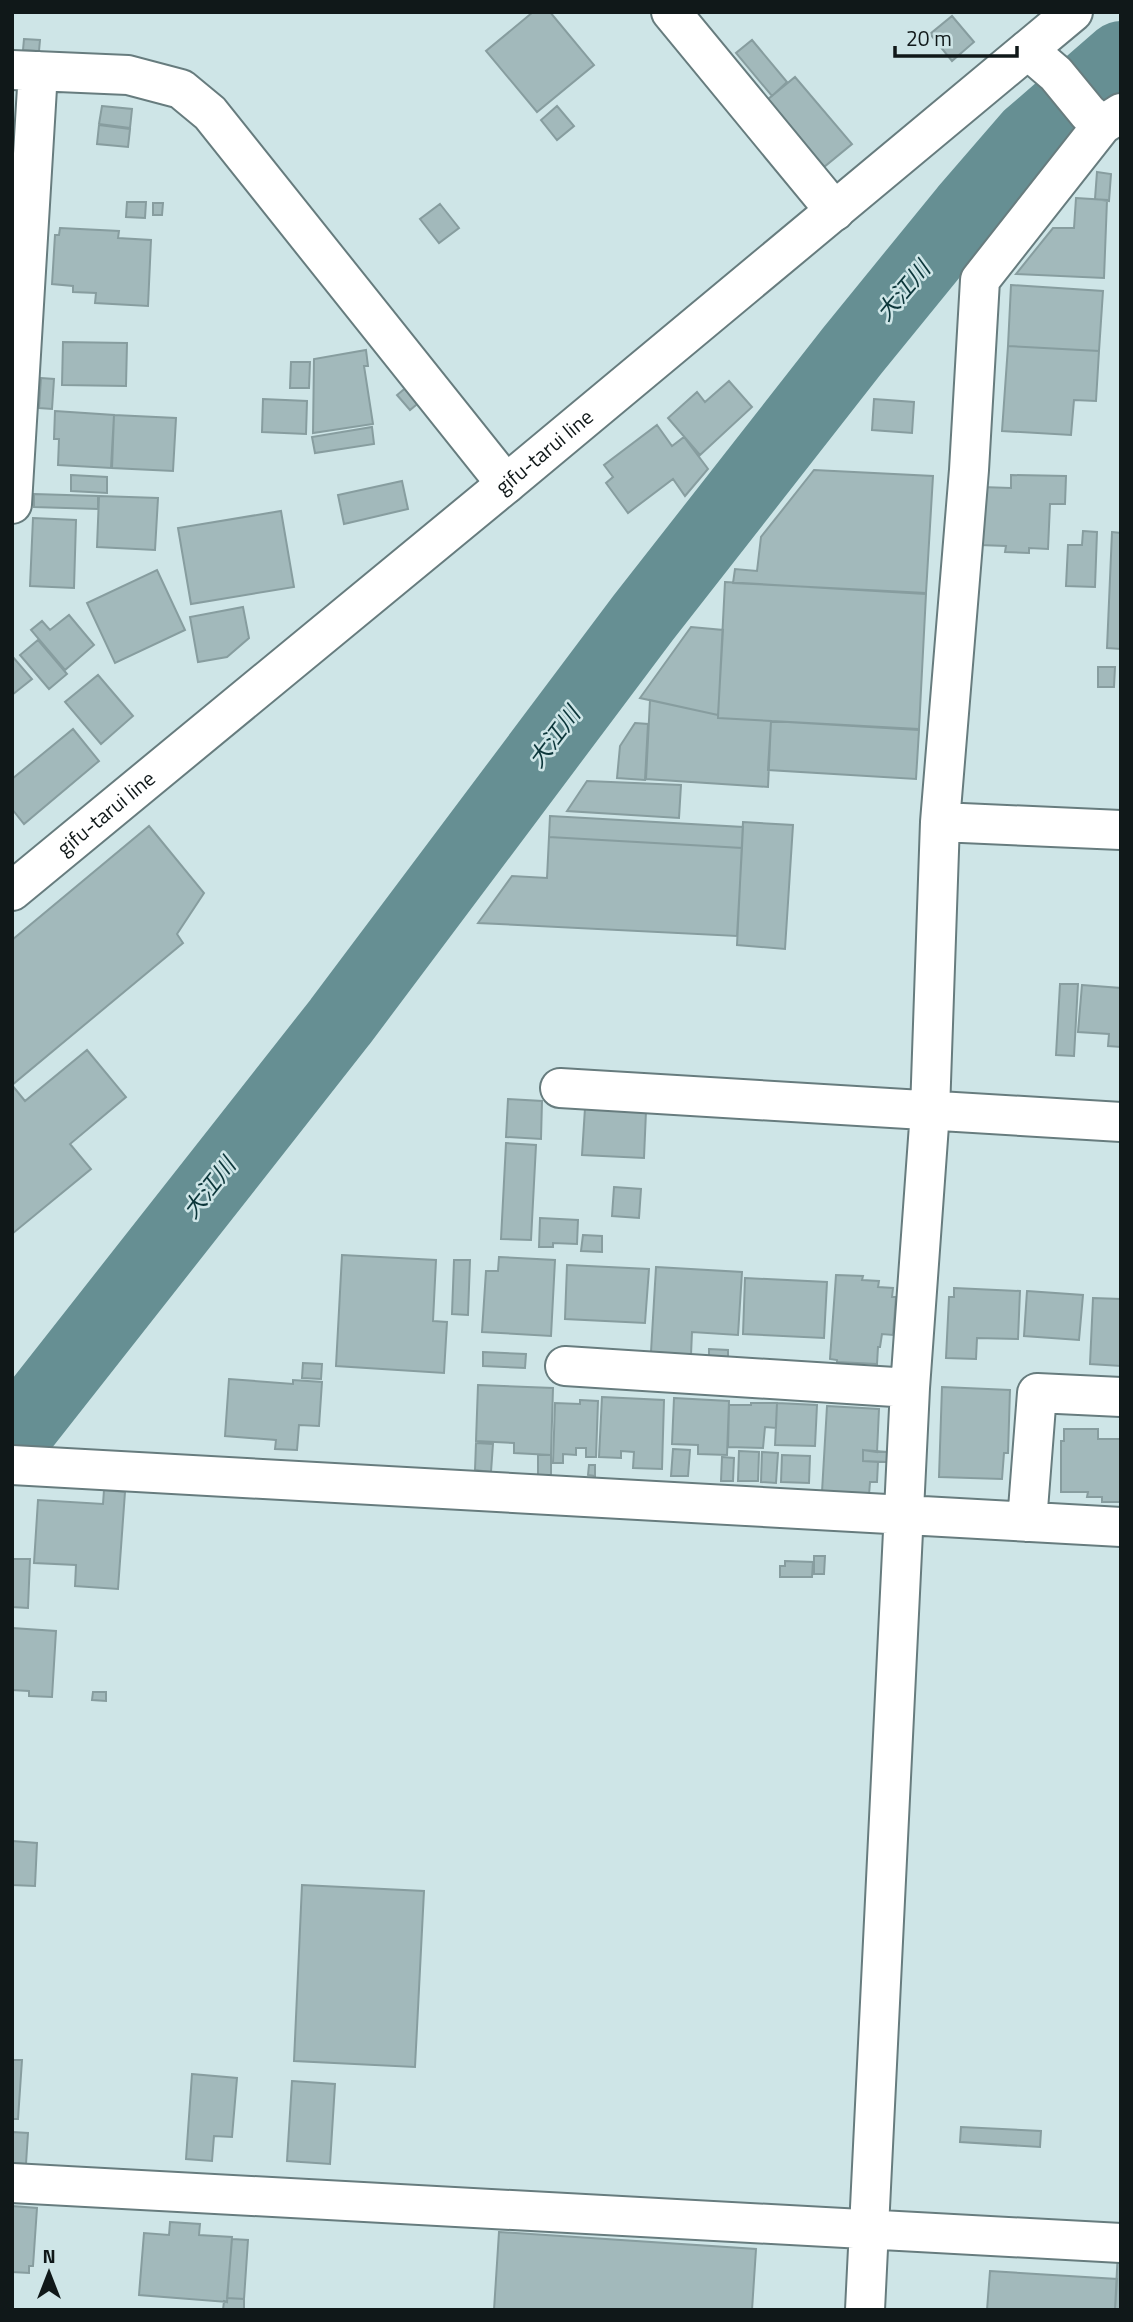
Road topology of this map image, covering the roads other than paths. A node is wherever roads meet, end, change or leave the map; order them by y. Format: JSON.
{"nodes":[{"id":1,"x":671,"y":12,"type":"edge"},
{"id":2,"x":1073,"y":12,"type":"edge"},
{"id":3,"x":1042,"y":62,"type":"junction"},
{"id":4,"x":25,"y":70,"type":"edge"},
{"id":5,"x":1104,"y":117,"type":"edge"},
{"id":6,"x":835,"y":211,"type":"junction"},
{"id":7,"x":19,"y":270,"type":"edge"},
{"id":8,"x":506,"y":484,"type":"junction"},
{"id":9,"x":12,"y":503,"type":"edge"},
{"id":10,"x":940,"y":822,"type":"junction"},
{"id":11,"x":1121,"y":830,"type":"edge"},
{"id":12,"x":12,"y":891,"type":"edge"},
{"id":13,"x":560,"y":1088,"type":"dead end"},
{"id":14,"x":930,"y":1111,"type":"junction"},
{"id":15,"x":1121,"y":1122,"type":"edge"},
{"id":16,"x":565,"y":1366,"type":"dead end"},
{"id":17,"x":910,"y":1388,"type":"junction"},
{"id":18,"x":1121,"y":1398,"type":"edge"},
{"id":19,"x":22,"y":1466,"type":"edge"},
{"id":20,"x":903,"y":1514,"type":"junction"},
{"id":21,"x":1027,"y":1522,"type":"junction"},
{"id":22,"x":1121,"y":1527,"type":"edge"},
{"id":23,"x":12,"y":2183,"type":"edge"},
{"id":24,"x":870,"y":2230,"type":"junction"},
{"id":25,"x":1121,"y":2243,"type":"edge"},
{"id":26,"x":865,"y":2310,"type":"edge"}],
"edges":[{"from":1,"to":6,"type":"street"},
{"from":2,"to":3,"type":"street","name":"gifu-tarui line"},
{"from":3,"to":5,"type":"street"},
{"from":3,"to":6,"type":"street","name":"gifu-tarui line"},
{"from":4,"to":7,"type":"street"},
{"from":4,"to":8,"type":"street"},
{"from":5,"to":10,"type":"street"},
{"from":6,"to":8,"type":"street","name":"gifu-tarui line"},
{"from":7,"to":9,"type":"street"},
{"from":8,"to":12,"type":"street","name":"gifu-tarui line"},
{"from":10,"to":11,"type":"street"},
{"from":10,"to":14,"type":"street"},
{"from":13,"to":14,"type":"street"},
{"from":14,"to":15,"type":"street"},
{"from":14,"to":17,"type":"street"},
{"from":16,"to":17,"type":"street"},
{"from":17,"to":20,"type":"street"},
{"from":18,"to":21,"type":"street"},
{"from":19,"to":20,"type":"street"},
{"from":20,"to":21,"type":"street"},
{"from":20,"to":24,"type":"street"},
{"from":21,"to":22,"type":"street"},
{"from":23,"to":24,"type":"street"},
{"from":24,"to":25,"type":"street"},
{"from":24,"to":26,"type":"street"}]}
